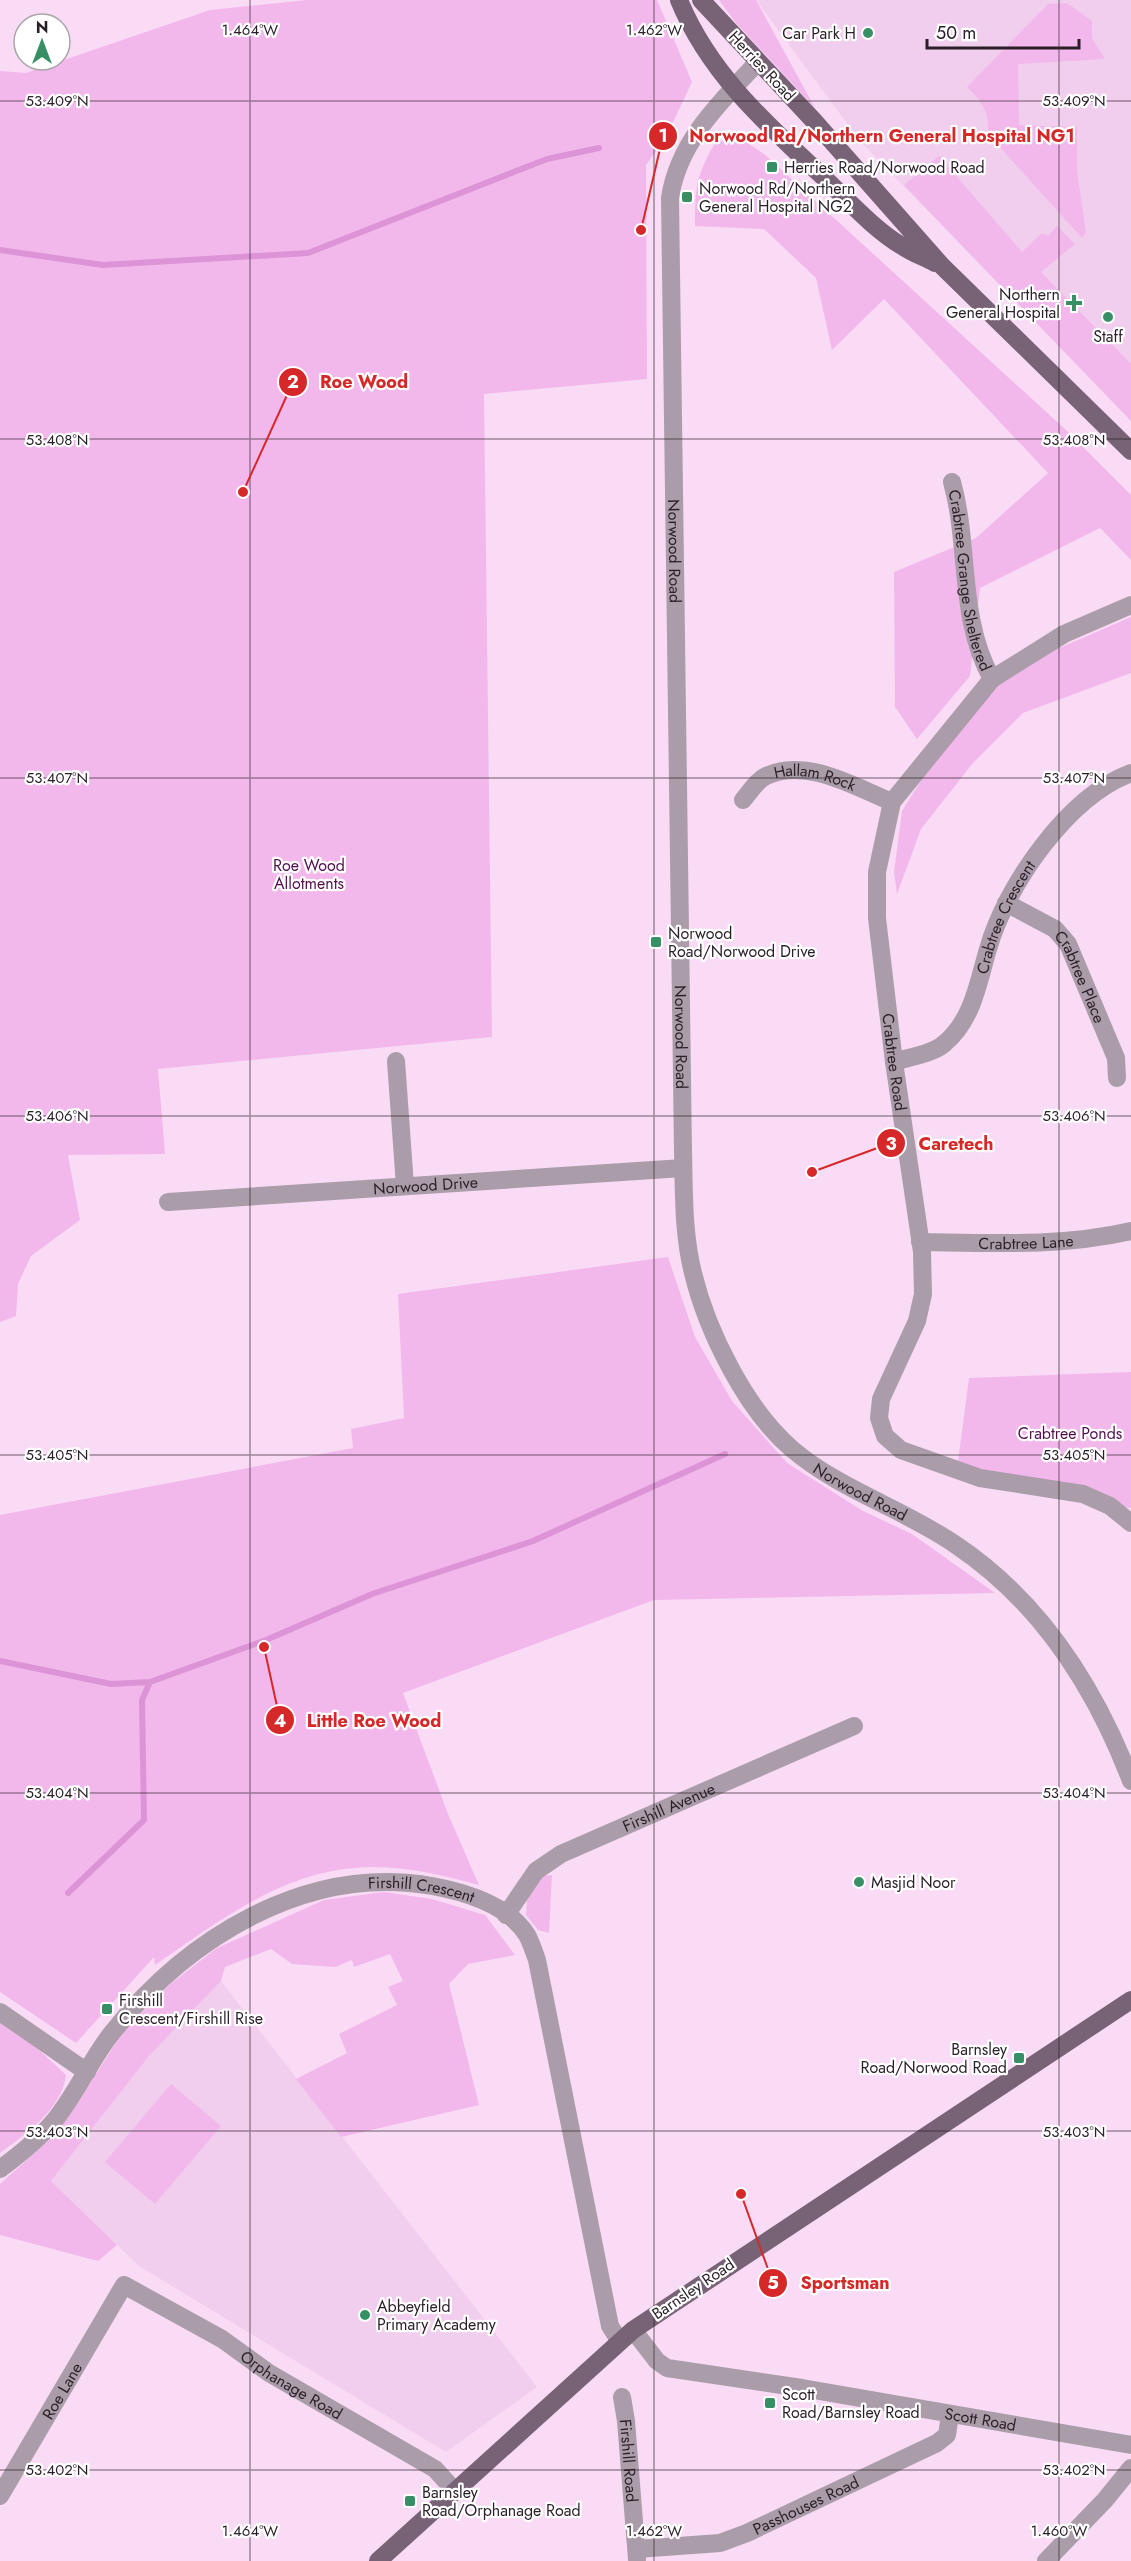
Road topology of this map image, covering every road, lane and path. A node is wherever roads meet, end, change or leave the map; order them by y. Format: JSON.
{"nodes":[{"id":1,"x":679,"y":0,"type":"edge"},
{"id":2,"x":701,"y":0,"type":"edge"},
{"id":3,"x":758,"y":62,"type":"junction"},
{"id":4,"x":733,"y":89,"type":"junction"},
{"id":5,"x":942,"y":266,"type":"junction"},
{"id":6,"x":1131,"y":451,"type":"edge"},
{"id":7,"x":952,"y":482,"type":"dead end"},
{"id":8,"x":1131,"y":605,"type":"edge"},
{"id":9,"x":992,"y":679,"type":"junction"},
{"id":10,"x":1131,"y":773,"type":"edge"},
{"id":11,"x":743,"y":800,"type":"dead end"},
{"id":12,"x":892,"y":802,"type":"junction"},
{"id":13,"x":1006,"y":903,"type":"junction"},
{"id":14,"x":396,"y":1061,"type":"dead end"},
{"id":15,"x":894,"y":1062,"type":"junction"},
{"id":16,"x":1117,"y":1078,"type":"dead end"},
{"id":17,"x":683,"y":1168,"type":"junction"},
{"id":18,"x":405,"y":1186,"type":"junction"},
{"id":19,"x":168,"y":1202,"type":"dead end"},
{"id":20,"x":1131,"y":1231,"type":"edge"},
{"id":21,"x":920,"y":1242,"type":"junction"},
{"id":22,"x":1131,"y":1523,"type":"edge"},
{"id":23,"x":854,"y":1726,"type":"dead end"},
{"id":24,"x":1131,"y":1781,"type":"edge"},
{"id":25,"x":506,"y":1915,"type":"junction"},
{"id":26,"x":1131,"y":2000,"type":"edge"},
{"id":27,"x":0,"y":2012,"type":"edge"},
{"id":28,"x":87,"y":2072,"type":"junction"},
{"id":29,"x":0,"y":2169,"type":"edge"},
{"id":30,"x":124,"y":2285,"type":"joint"},
{"id":31,"x":626,"y":2335,"type":"junction"},
{"id":32,"x":622,"y":2397,"type":"dead end"},
{"id":33,"x":950,"y":2415,"type":"junction"},
{"id":34,"x":1131,"y":2445,"type":"edge"},
{"id":35,"x":1131,"y":2468,"type":"edge"},
{"id":36,"x":454,"y":2490,"type":"junction"},
{"id":37,"x":0,"y":2496,"type":"edge"},
{"id":38,"x":637,"y":2555,"type":"edge"},
{"id":39,"x":378,"y":2561,"type":"edge"},
{"id":40,"x":1046,"y":2561,"type":"edge"}],
"edges":[{"from":1,"to":4,"type":"main road","name":"Herries Road"},
{"from":2,"to":3,"type":"main road","name":"Herries Road"},
{"from":3,"to":4,"type":"street","name":"Norwood Road"},
{"from":3,"to":5,"type":"main road","name":"Herries Road"},
{"from":4,"to":5,"type":"main road","name":"Herries Road"},
{"from":4,"to":17,"type":"street","name":"Norwood Road"},
{"from":5,"to":6,"type":"main road","name":"Herries Road"},
{"from":7,"to":9,"type":"street","name":"Crabtree Grange Sheltered"},
{"from":8,"to":9,"type":"street","name":"Crabtree Road"},
{"from":9,"to":12,"type":"street","name":"Crabtree Road"},
{"from":10,"to":13,"type":"street","name":"Crabtree Crescent"},
{"from":11,"to":12,"type":"street","name":"Hallam Rock"},
{"from":12,"to":15,"type":"street","name":"Crabtree Road"},
{"from":13,"to":15,"type":"street","name":"Crabtree Crescent"},
{"from":13,"to":16,"type":"street","name":"Crabtree Place"},
{"from":14,"to":18,"type":"street"},
{"from":15,"to":21,"type":"street","name":"Crabtree Road"},
{"from":17,"to":18,"type":"street","name":"Norwood Drive"},
{"from":17,"to":24,"type":"street","name":"Norwood Road"},
{"from":18,"to":19,"type":"street","name":"Norwood Drive"},
{"from":20,"to":21,"type":"street","name":"Crabtree Lane"},
{"from":21,"to":22,"type":"street","name":"Crabtree Road"},
{"from":23,"to":25,"type":"street","name":"Firshill Avenue"},
{"from":25,"to":28,"type":"street","name":"Firshill Crescent"},
{"from":25,"to":31,"type":"street","name":"Firshill Crescent"},
{"from":26,"to":31,"type":"main road","name":"Barnsley Road"},
{"from":27,"to":28,"type":"street"},
{"from":28,"to":29,"type":"street","name":"Firshill Crescent"},
{"from":30,"to":36,"type":"street","name":"Orphanage Road"},
{"from":30,"to":37,"type":"street","name":"Roe Lane"},
{"from":31,"to":33,"type":"street","name":"Scott Road"},
{"from":31,"to":36,"type":"main road","name":"Barnsley Road"},
{"from":32,"to":38,"type":"street","name":"Firshill Road"},
{"from":33,"to":34,"type":"street","name":"Scott Road"},
{"from":33,"to":38,"type":"street","name":"Passhouses Road"},
{"from":35,"to":40,"type":"street"},
{"from":36,"to":39,"type":"main road","name":"Barnsley Road"}]}
